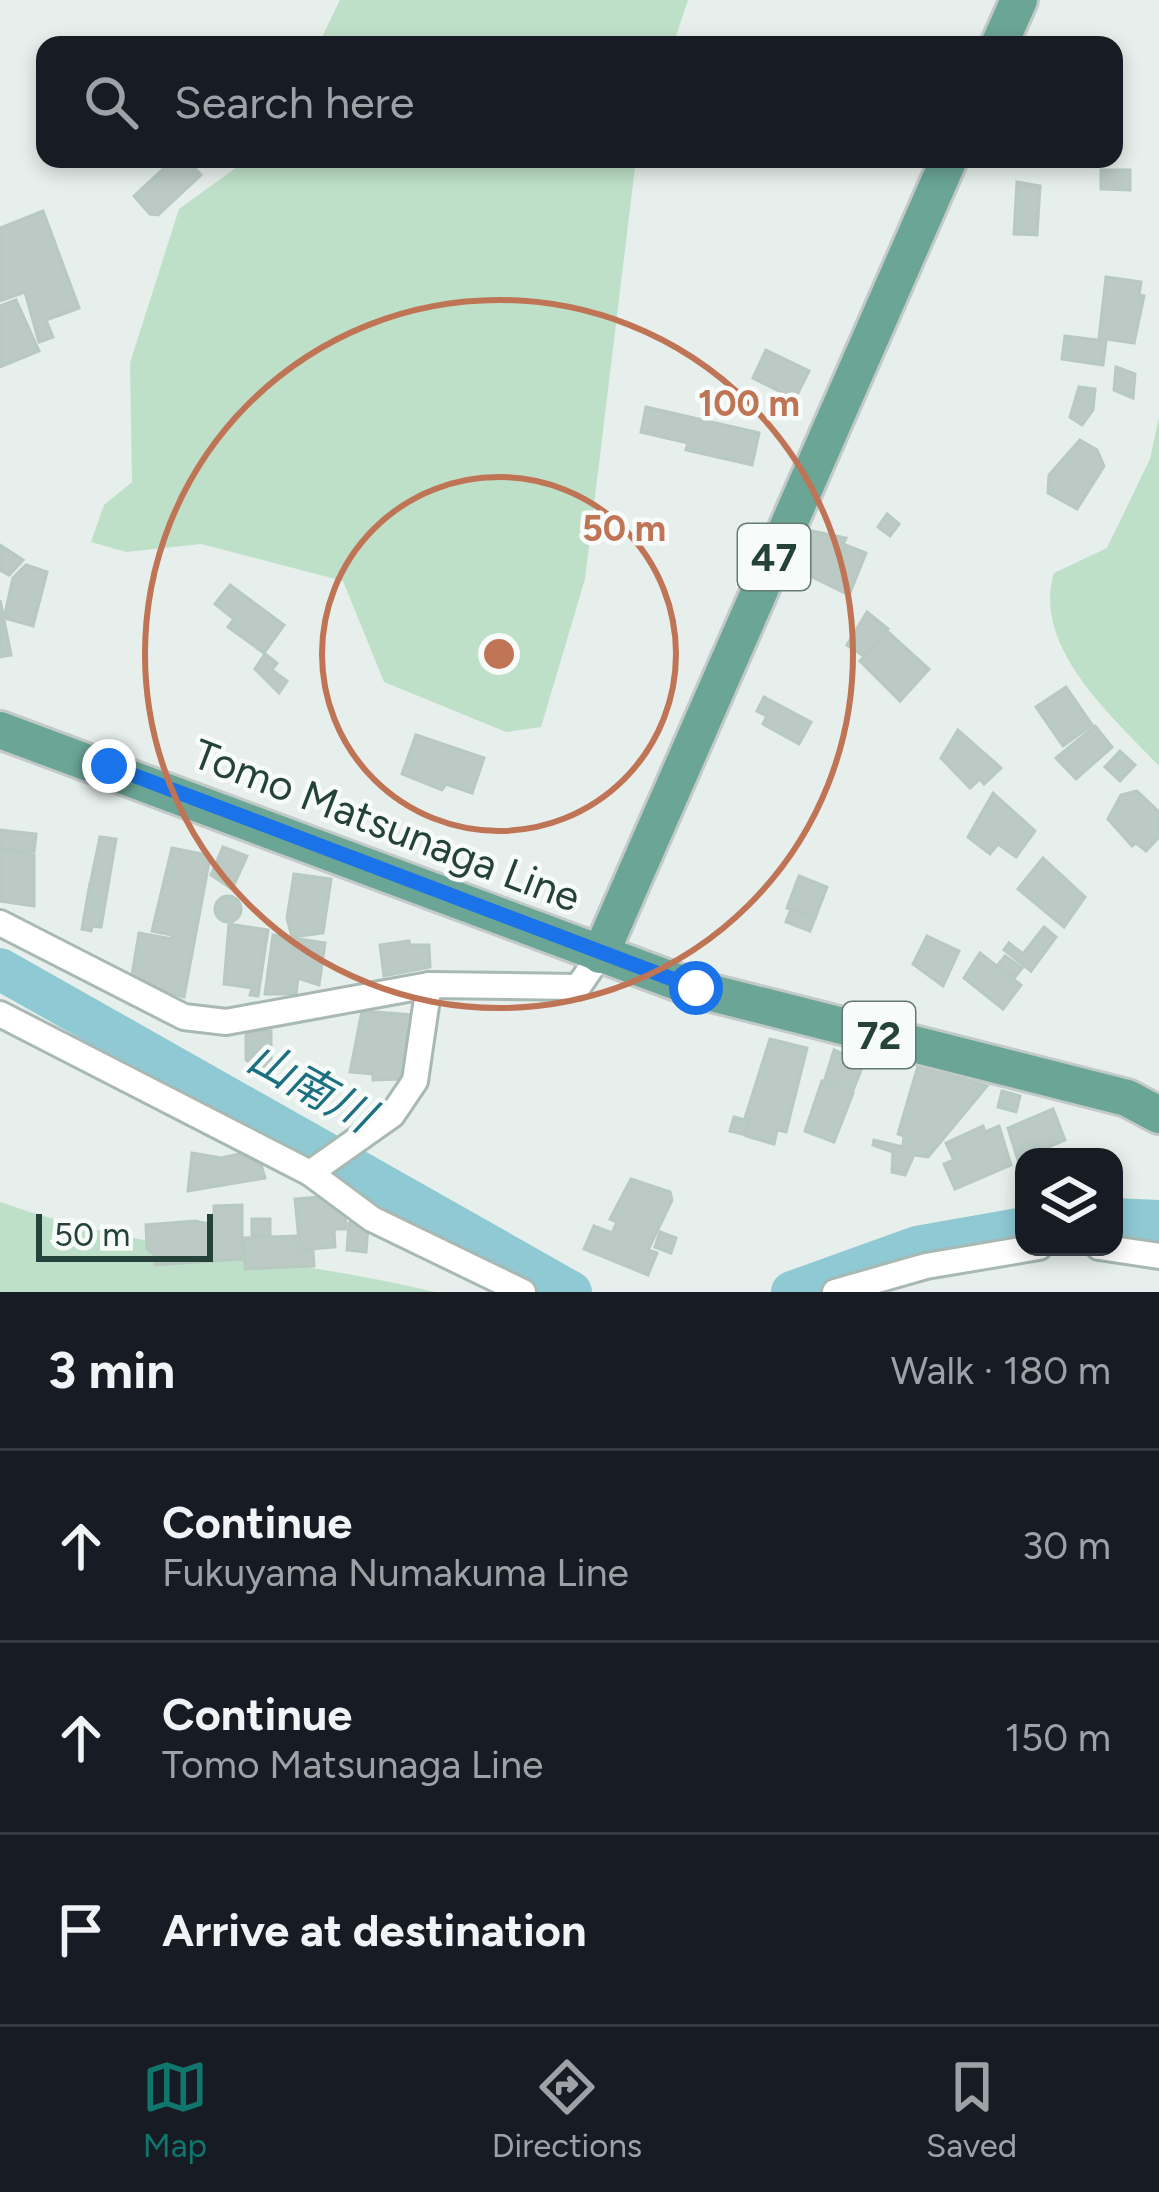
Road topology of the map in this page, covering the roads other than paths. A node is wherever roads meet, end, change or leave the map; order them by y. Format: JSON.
{"nodes":[{"id":1,"x":1018,"y":0,"type":"edge"},
{"id":2,"x":1003,"y":36,"type":"edge"},
{"id":3,"x":945,"y":168,"type":"edge"},
{"id":4,"x":0,"y":730,"type":"edge"},
{"id":5,"x":0,"y":923,"type":"edge"},
{"id":6,"x":599,"y":955,"type":"junction"},
{"id":7,"x":429,"y":986,"type":"junction"},
{"id":8,"x":0,"y":1015,"type":"edge"},
{"id":9,"x":1159,"y":1114,"type":"edge"},
{"id":10,"x":316,"y":1170,"type":"junction"},
{"id":11,"x":1015,"y":1251,"type":"edge"},
{"id":12,"x":1123,"y":1251,"type":"edge"},
{"id":13,"x":1159,"y":1256,"type":"edge"},
{"id":14,"x":524,"y":1292,"type":"edge"},
{"id":15,"x":835,"y":1292,"type":"edge"}],
"edges":[{"from":1,"to":2,"type":"main road"},
{"from":3,"to":6,"type":"main road","name":"Tomo Matsunaga Line","number":"47"},
{"from":4,"to":6,"type":"main road","name":"Tomo Matsunaga Line"},
{"from":5,"to":7,"type":"street"},
{"from":6,"to":7,"type":"street"},
{"from":6,"to":9,"type":"main road","number":"72"},
{"from":7,"to":10,"type":"street"},
{"from":8,"to":10,"type":"street"},
{"from":10,"to":14,"type":"street"},
{"from":11,"to":15,"type":"street"},
{"from":12,"to":13,"type":"street"}]}
